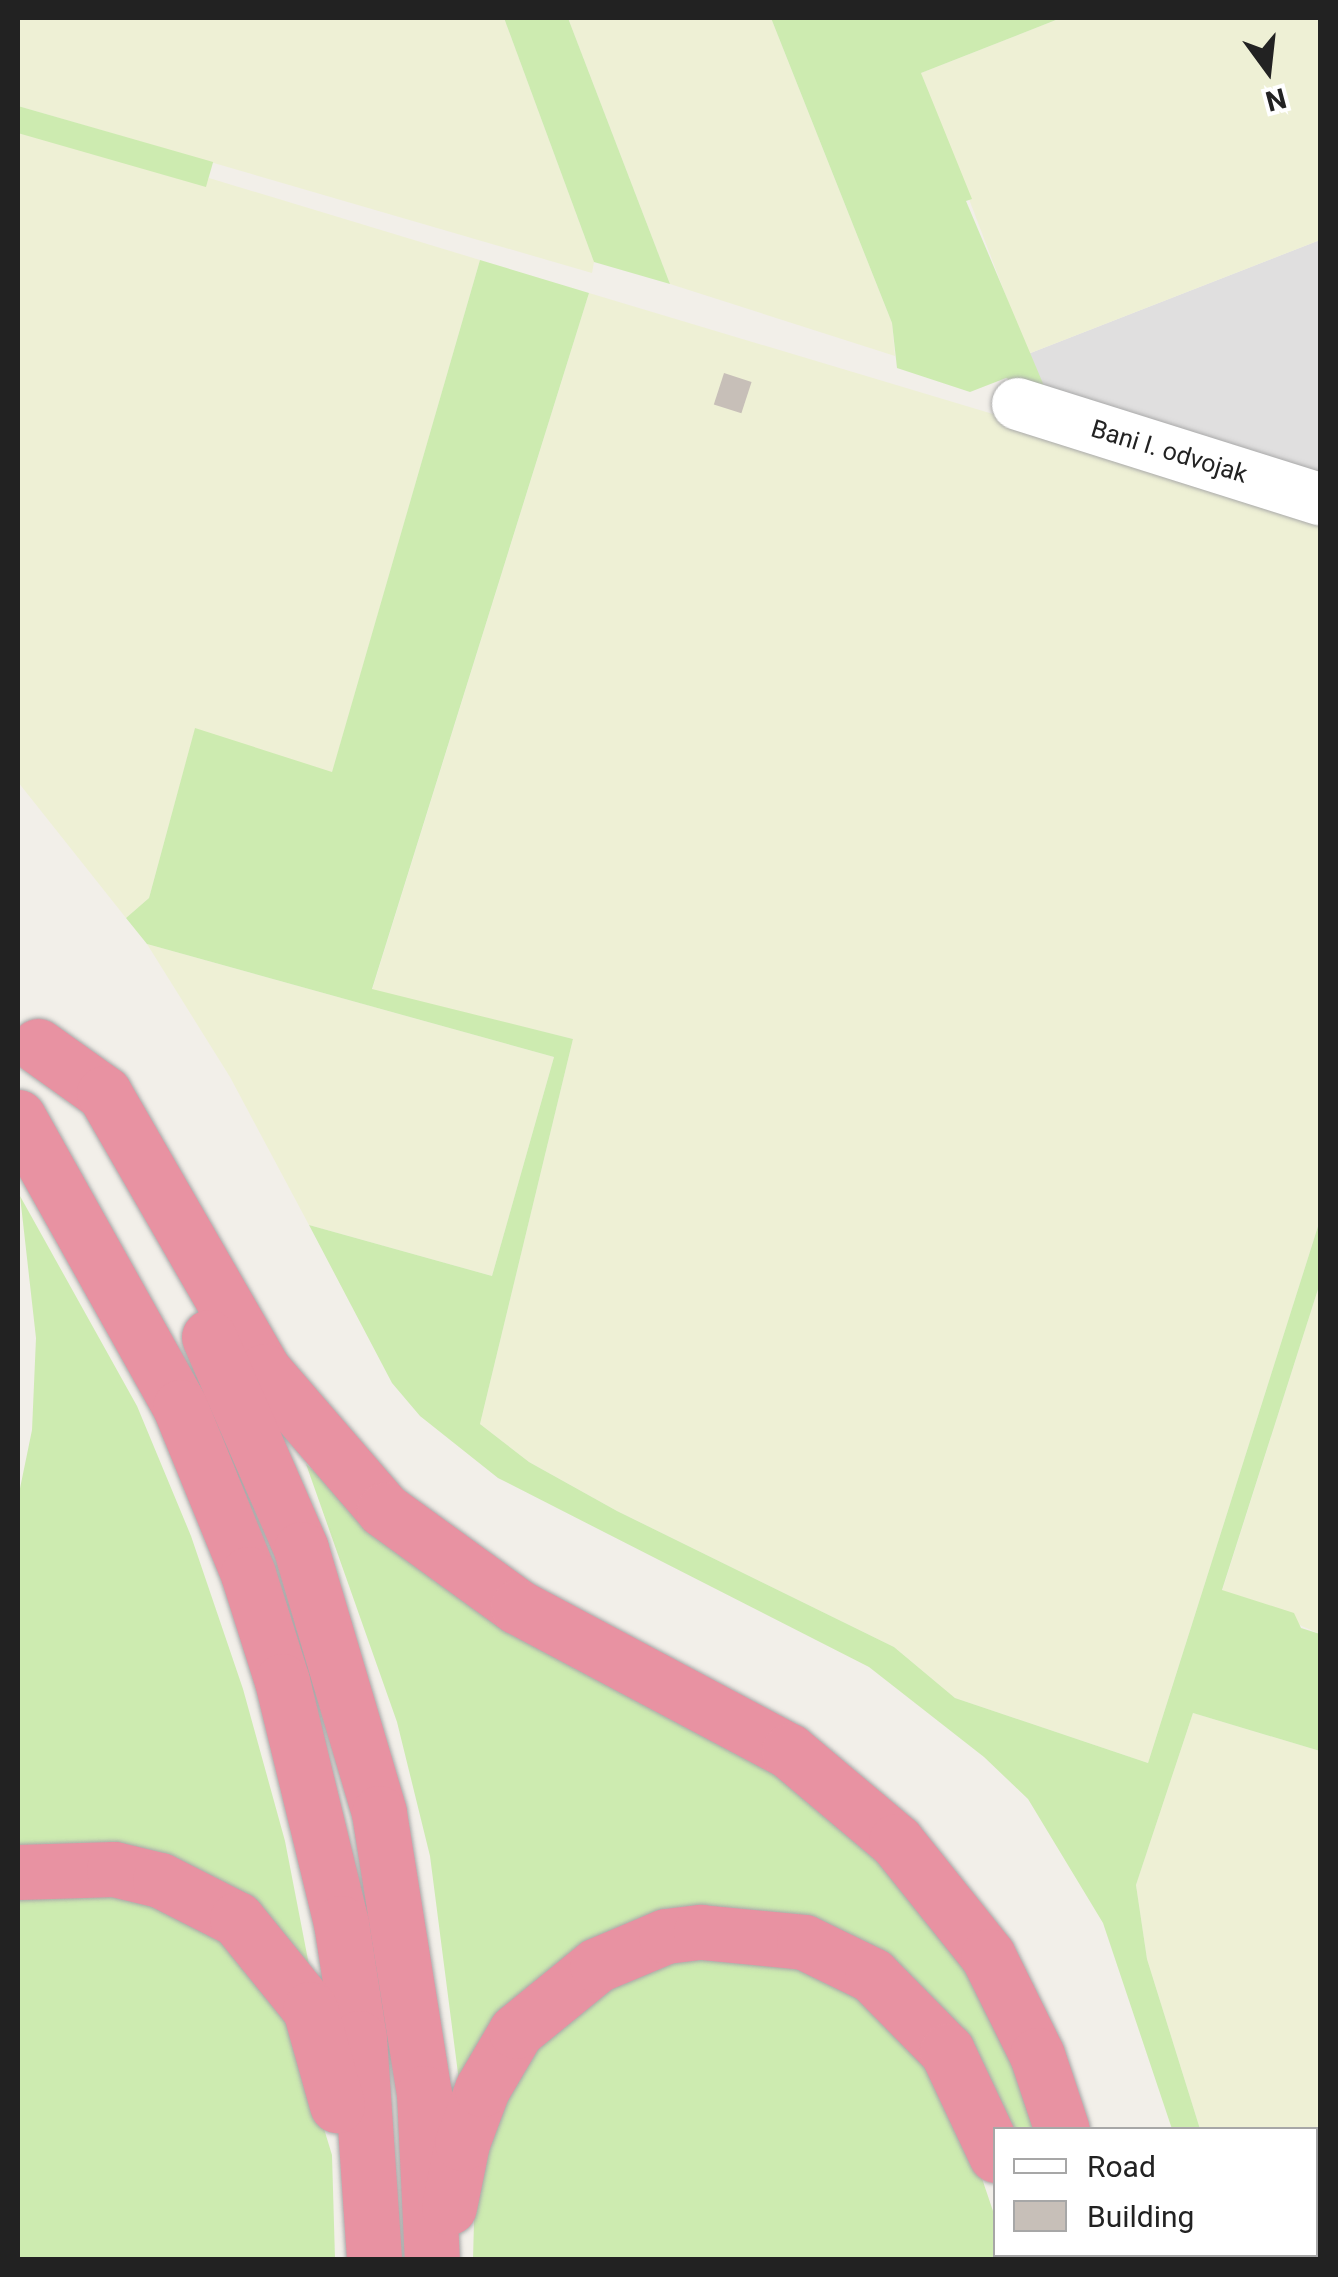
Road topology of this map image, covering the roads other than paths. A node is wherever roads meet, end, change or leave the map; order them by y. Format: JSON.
{"nodes":[{"id":1,"x":1018,"y":404,"type":"dead end"},
{"id":2,"x":1320,"y":499,"type":"edge"},
{"id":3,"x":28,"y":1032,"type":"edge"},
{"id":4,"x":18,"y":1117,"type":"edge"},
{"id":5,"x":18,"y":1872,"type":"edge"},
{"id":6,"x":1061,"y":2127,"type":"edge"},
{"id":7,"x":993,"y":2149,"type":"edge"},
{"id":8,"x":357,"y":2260,"type":"edge"},
{"id":9,"x":374,"y":2260,"type":"edge"},
{"id":10,"x":432,"y":2260,"type":"edge"},
{"id":11,"x":440,"y":2260,"type":"edge"}],
"edges":[{"from":1,"to":2,"type":"street","name":"Bani I. odvojak"},
{"from":3,"to":6,"type":"highway"},
{"from":3,"to":10,"type":"highway"},
{"from":4,"to":9,"type":"highway"},
{"from":5,"to":8,"type":"highway"},
{"from":7,"to":11,"type":"highway"}]}
